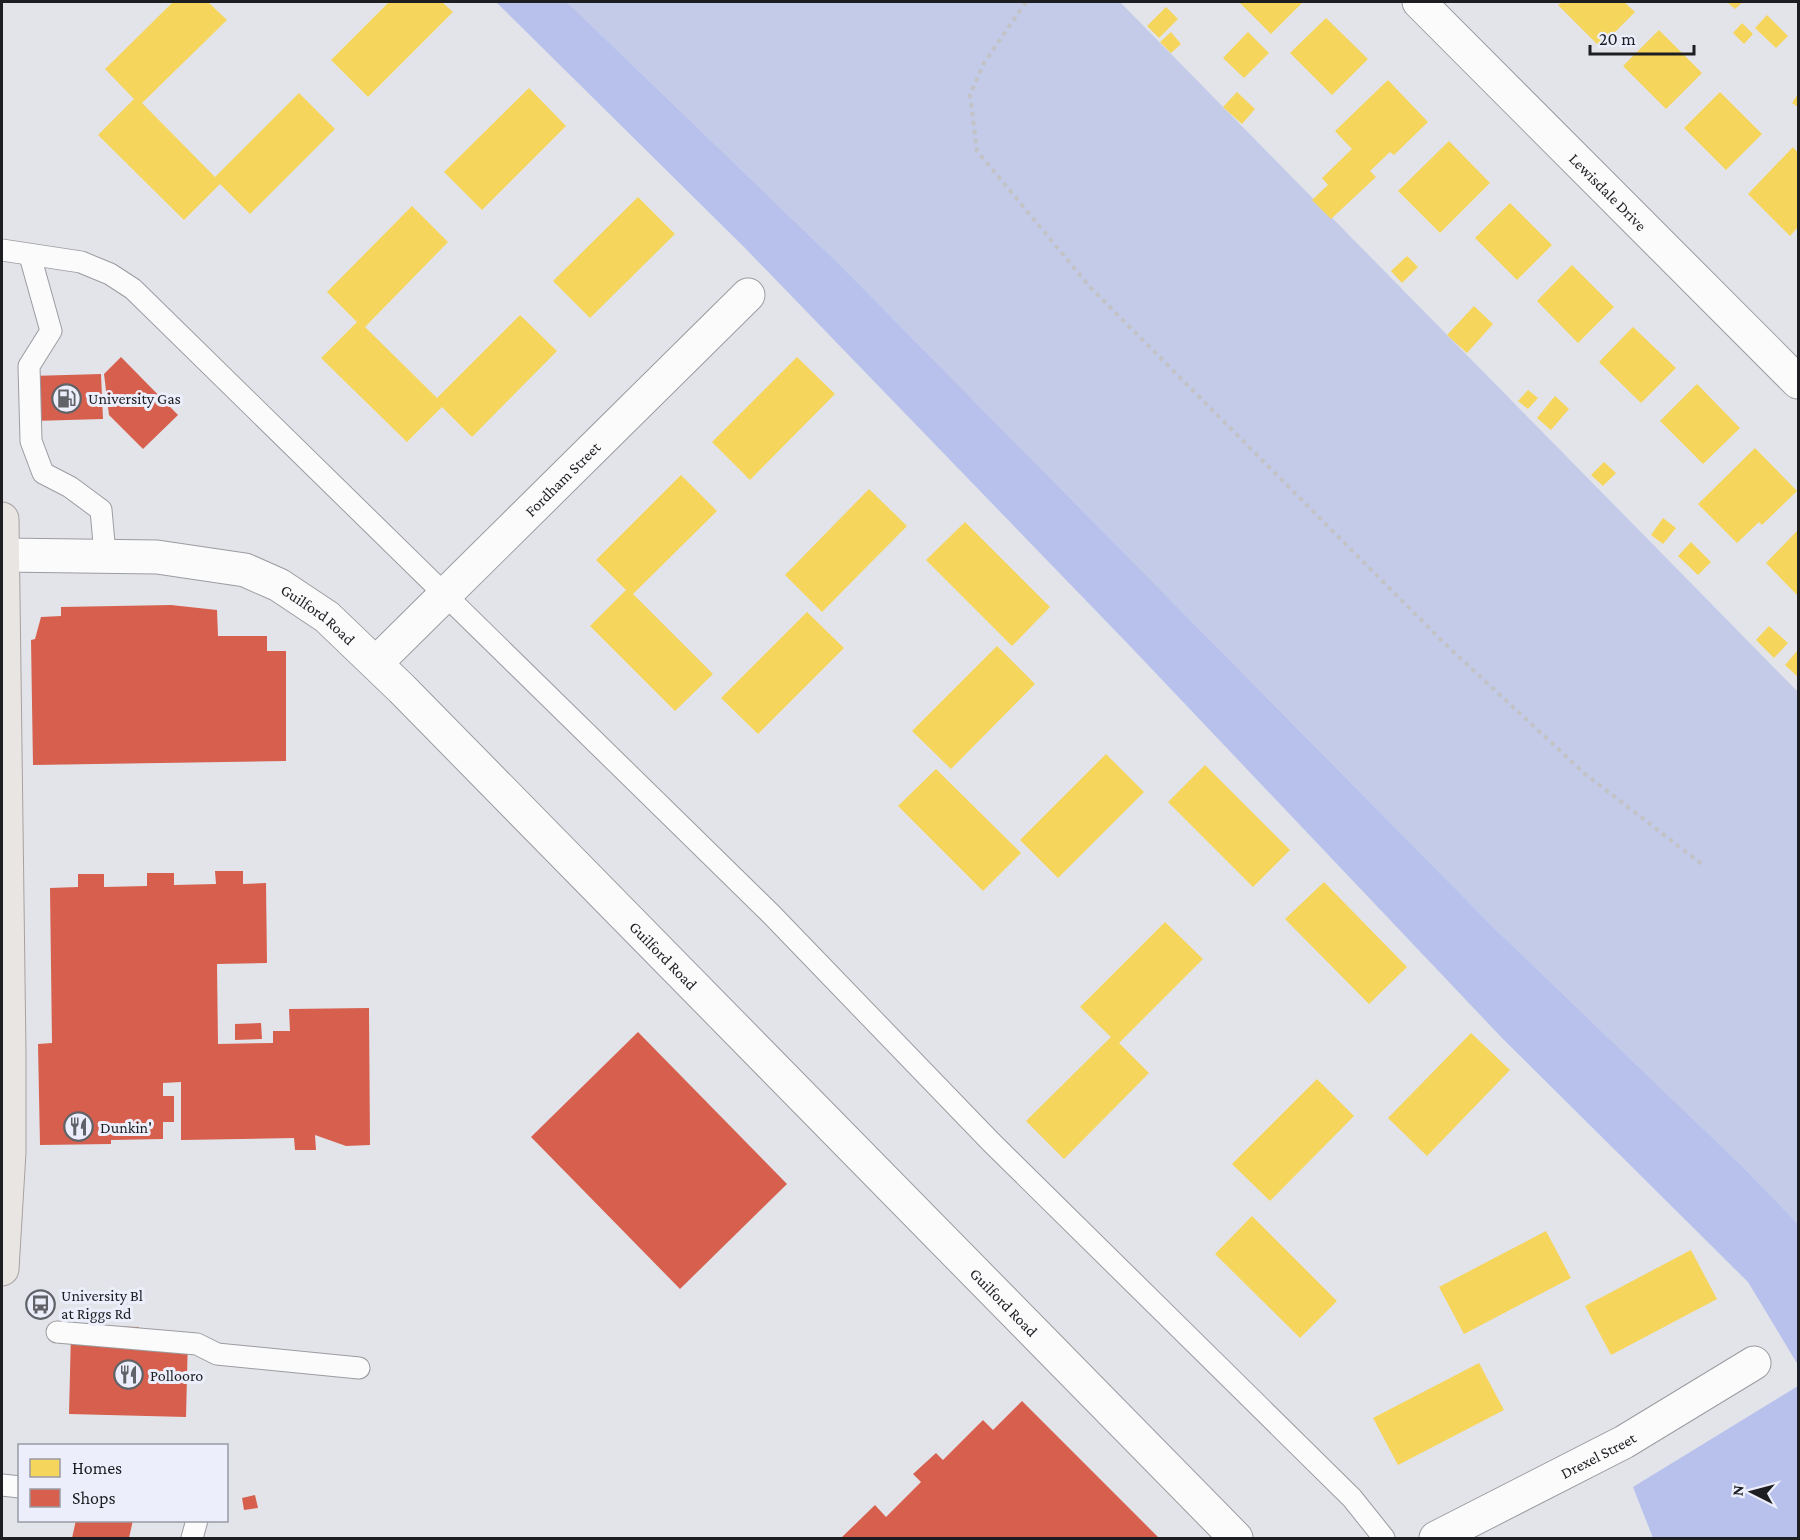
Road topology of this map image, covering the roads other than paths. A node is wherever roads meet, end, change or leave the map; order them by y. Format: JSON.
{"nodes":[{"id":1,"x":1419,"y":2,"type":"edge"},
{"id":2,"x":2,"y":250,"type":"edge"},
{"id":3,"x":30,"y":256,"type":"junction"},
{"id":4,"x":748,"y":295,"type":"dead end"},
{"id":5,"x":1798,"y":382,"type":"edge"},
{"id":6,"x":2,"y":519,"type":"edge"},
{"id":7,"x":105,"y":554,"type":"junction"},
{"id":8,"x":2,"y":555,"type":"edge"},
{"id":9,"x":446,"y":595,"type":"junction"},
{"id":10,"x":376,"y":663,"type":"junction"},
{"id":11,"x":2,"y":1269,"type":"edge"},
{"id":12,"x":57,"y":1332,"type":"dead end"},
{"id":13,"x":1754,"y":1363,"type":"dead end"},
{"id":14,"x":359,"y":1368,"type":"dead end"},
{"id":15,"x":2,"y":1485,"type":"edge"},
{"id":16,"x":18,"y":1487,"type":"edge"},
{"id":17,"x":197,"y":1522,"type":"edge"},
{"id":18,"x":192,"y":1539,"type":"edge"},
{"id":19,"x":1236,"y":1539,"type":"edge"},
{"id":20,"x":1384,"y":1539,"type":"edge"},
{"id":21,"x":1436,"y":1539,"type":"edge"}],
"edges":[{"from":1,"to":5,"type":"street","name":"Lewisdale Drive"},
{"from":2,"to":3,"type":"lane"},
{"from":3,"to":7,"type":"lane"},
{"from":3,"to":9,"type":"lane"},
{"from":4,"to":9,"type":"street","name":"Fordham Street"},
{"from":6,"to":8,"type":"main road"},
{"from":7,"to":8,"type":"street","name":"Guilford Road"},
{"from":7,"to":10,"type":"street","name":"Guilford Road"},
{"from":8,"to":11,"type":"main road"},
{"from":9,"to":10,"type":"street","name":"Fordham Street"},
{"from":9,"to":20,"type":"lane"},
{"from":10,"to":19,"type":"street","name":"Guilford Road"},
{"from":12,"to":14,"type":"lane"},
{"from":13,"to":21,"type":"street","name":"Drexel Street"},
{"from":15,"to":16,"type":"lane"},
{"from":17,"to":18,"type":"lane"}]}
